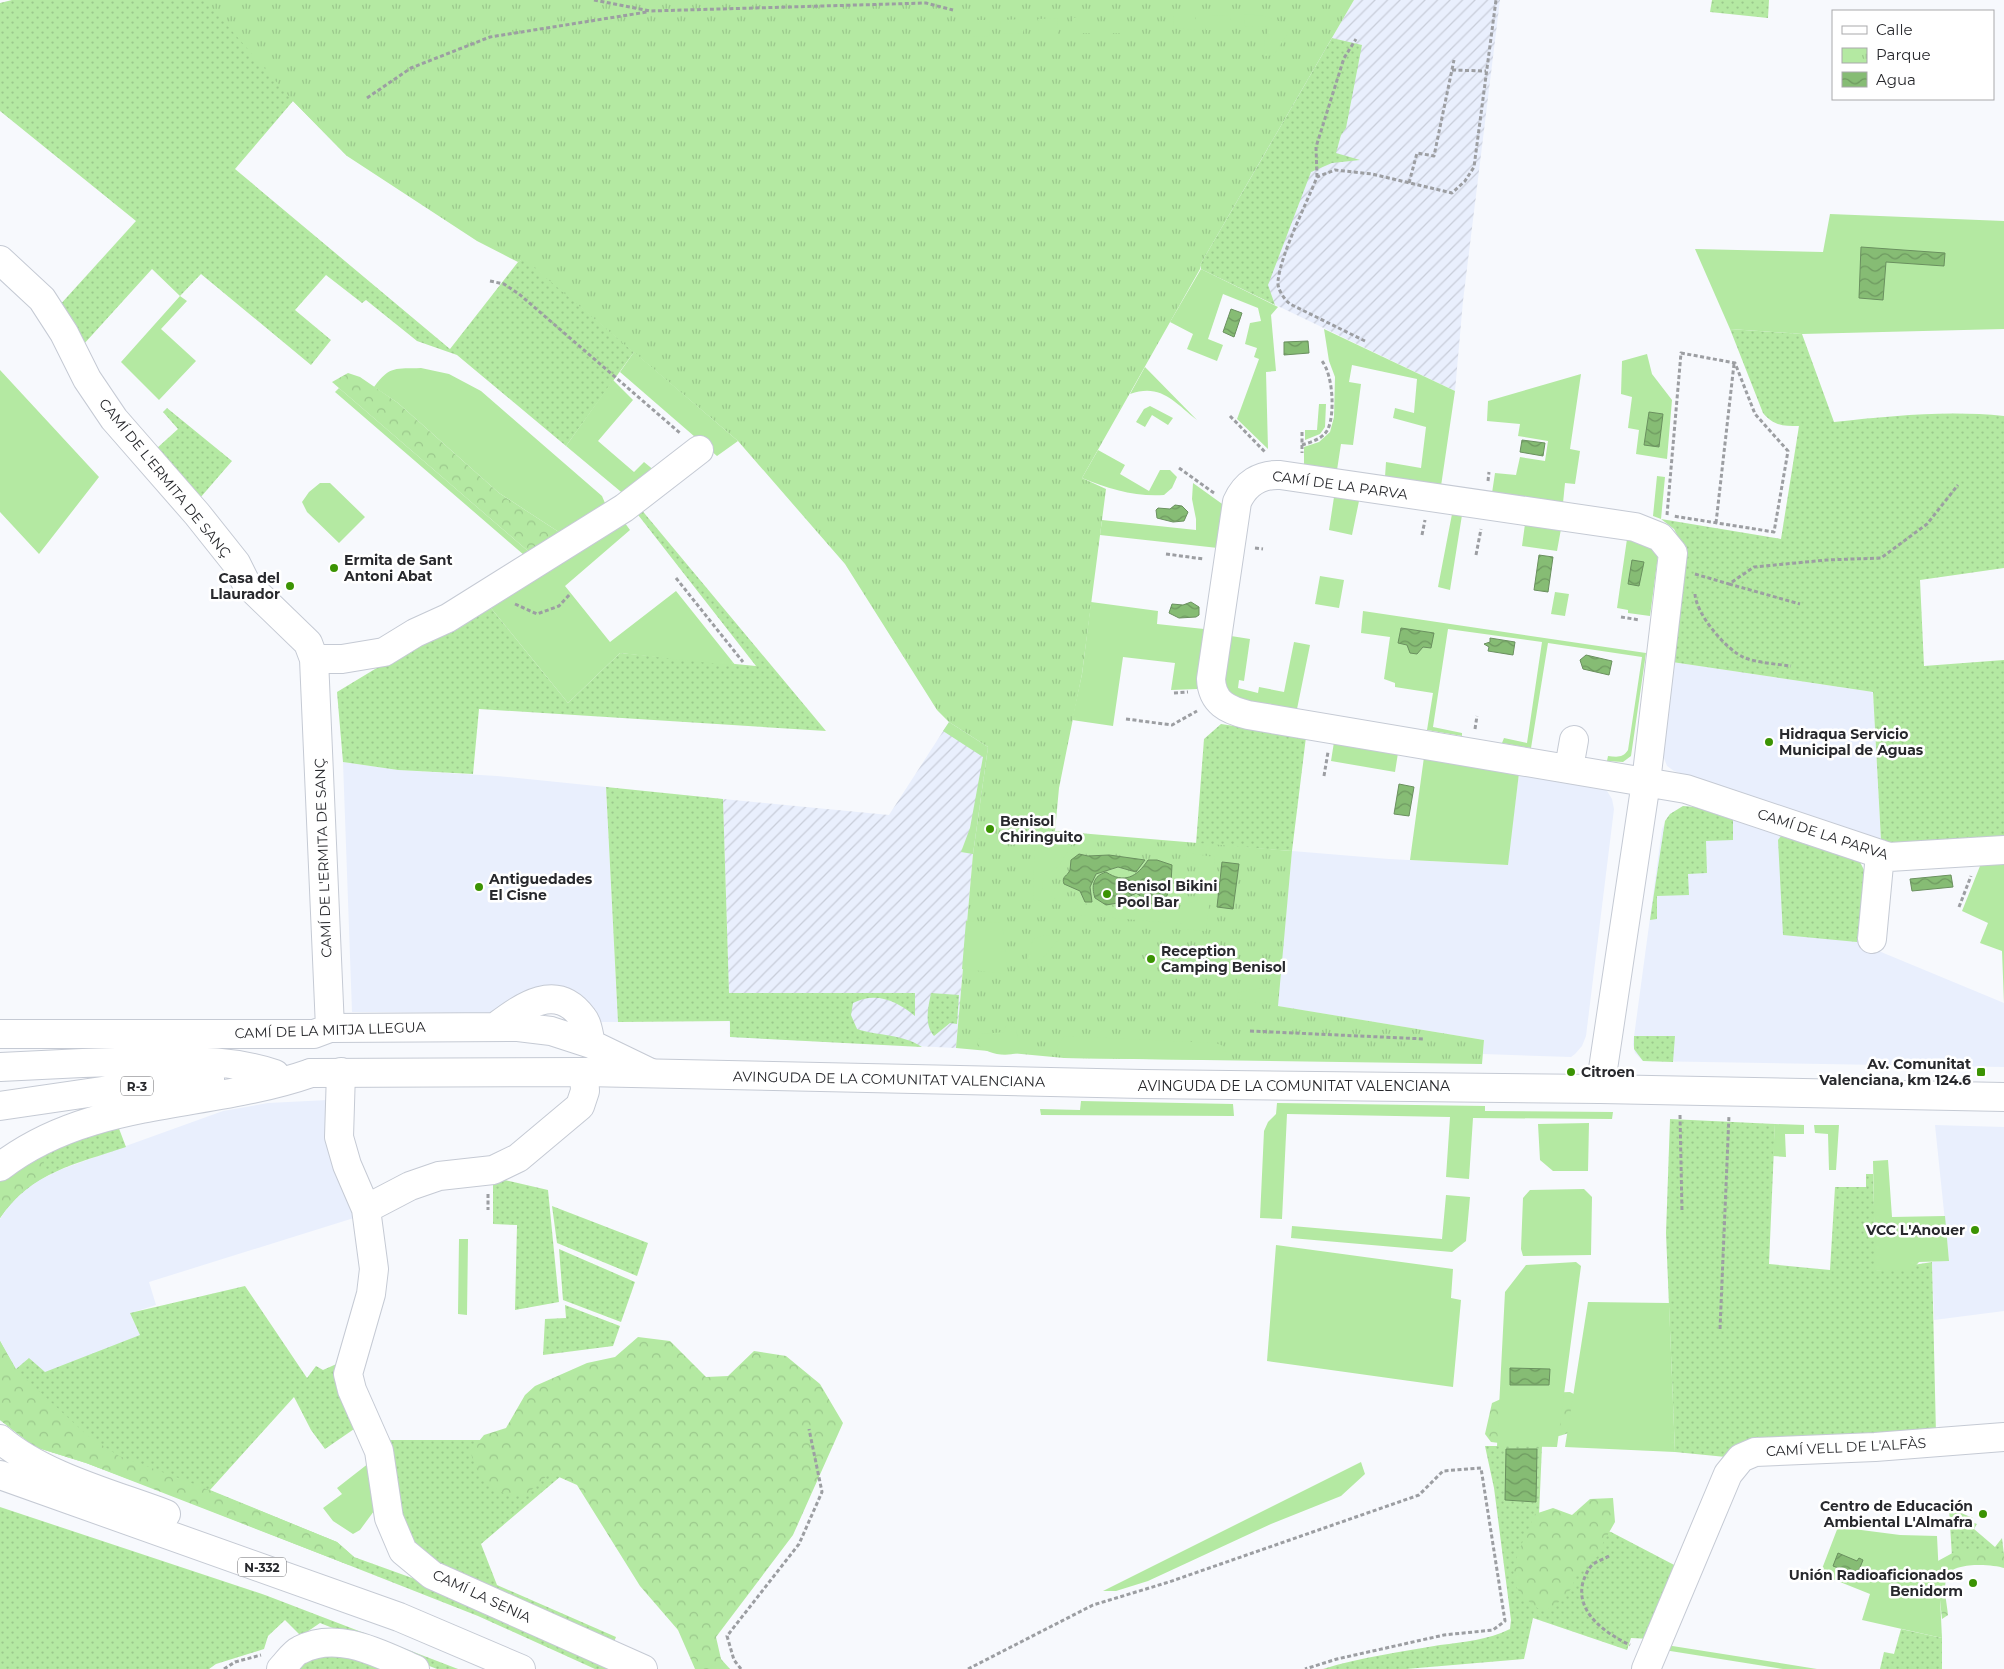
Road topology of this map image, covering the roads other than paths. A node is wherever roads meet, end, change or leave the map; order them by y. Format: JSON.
{"nodes":[{"id":1,"x":0,"y":260,"type":"edge"},
{"id":2,"x":699,"y":450,"type":"road end"},
{"id":3,"x":314,"y":659,"type":"junction"},
{"id":4,"x":1574,"y":740,"type":"dead end"},
{"id":5,"x":1569,"y":768,"type":"junction"},
{"id":6,"x":1646,"y":782,"type":"junction"},
{"id":7,"x":2004,"y":850,"type":"edge"},
{"id":8,"x":1880,"y":854,"type":"junction"},
{"id":9,"x":1872,"y":940,"type":"dead end"},
{"id":10,"x":330,"y":1028,"type":"junction"},
{"id":11,"x":0,"y":1034,"type":"edge"},
{"id":12,"x":0,"y":1067,"type":"edge"},
{"id":13,"x":341,"y":1072,"type":"junction"},
{"id":14,"x":584,"y":1072,"type":"junction"},
{"id":15,"x":311,"y":1073,"type":"junction"},
{"id":16,"x":651,"y":1073,"type":"junction"},
{"id":17,"x":275,"y":1074,"type":"junction"},
{"id":18,"x":1600,"y":1089,"type":"junction"},
{"id":19,"x":2004,"y":1098,"type":"edge"},
{"id":20,"x":0,"y":1106,"type":"edge"},
{"id":21,"x":0,"y":1167,"type":"edge"},
{"id":22,"x":366,"y":1209,"type":"junction"},
{"id":23,"x":2004,"y":1438,"type":"edge"},
{"id":24,"x":0,"y":1439,"type":"edge"},
{"id":25,"x":0,"y":1474,"type":"edge"},
{"id":26,"x":433,"y":1630,"type":"junction"},
{"id":27,"x":275,"y":1661,"type":"edge"},
{"id":28,"x":1650,"y":1661,"type":"edge"},
{"id":29,"x":415,"y":1669,"type":"edge"},
{"id":30,"x":521,"y":1669,"type":"edge"},
{"id":31,"x":643,"y":1669,"type":"edge"}],
"edges":[{"from":1,"to":3,"type":"main road","name":"CAMÍ DE L'ERMITA DE SANÇ"},
{"from":2,"to":3,"type":"main road"},
{"from":3,"to":10,"type":"main road","name":"CAMÍ DE L'ERMITA DE SANÇ"},
{"from":4,"to":5,"type":"main road"},
{"from":5,"to":6,"type":"main road","name":"CAMÍ DE LA PARVA"},
{"from":5,"to":6,"type":"main road","name":"CAMÍ DE LA PARVA"},
{"from":6,"to":8,"type":"main road","name":"CAMÍ DE LA PARVA"},
{"from":6,"to":18,"type":"main road","name":"CAMÍ DE LA PARVA"},
{"from":7,"to":8,"type":"main road","name":"CAMÍ DE LA PARVA"},
{"from":8,"to":9,"type":"main road"},
{"from":10,"to":11,"type":"main road","name":"CAMÍ DE LA MITJA LLEGUA"},
{"from":10,"to":16,"type":"main road","name":"CAMÍ DE LA MITJA LLEGUA"},
{"from":12,"to":17,"type":"main road"},
{"from":13,"to":14,"type":"main road","name":"AVINGUDA DE LA COMUNITAT VALENCIANA"},
{"from":13,"to":15,"type":"main road","name":"AVINGUDA DE LA COMUNITAT VALENCIANA"},
{"from":13,"to":22,"type":"main road","name":"CAMÍ LA SENIA"},
{"from":14,"to":16,"type":"main road","name":"AVINGUDA DE LA COMUNITAT VALENCIANA"},
{"from":14,"to":22,"type":"main road"},
{"from":15,"to":17,"type":"main road","number":"R-3"},
{"from":15,"to":21,"type":"main road"},
{"from":16,"to":18,"type":"main road","name":"AVINGUDA DE LA COMUNITAT VALENCIANA"},
{"from":17,"to":20,"type":"main road","number":"R-3"},
{"from":18,"to":19,"type":"main road","name":"AVINGUDA DE LA COMUNITAT VALENCIANA"},
{"from":22,"to":31,"type":"main road","name":"CAMÍ LA SENIA"},
{"from":23,"to":28,"type":"main road","name":"CAMÍ VELL DE L'ALFÀS"},
{"from":24,"to":26,"type":"main road"},
{"from":25,"to":26,"type":"main road","number":"N-332"},
{"from":26,"to":30,"type":"main road","number":"N-332"},
{"from":27,"to":29,"type":"main road"}]}
